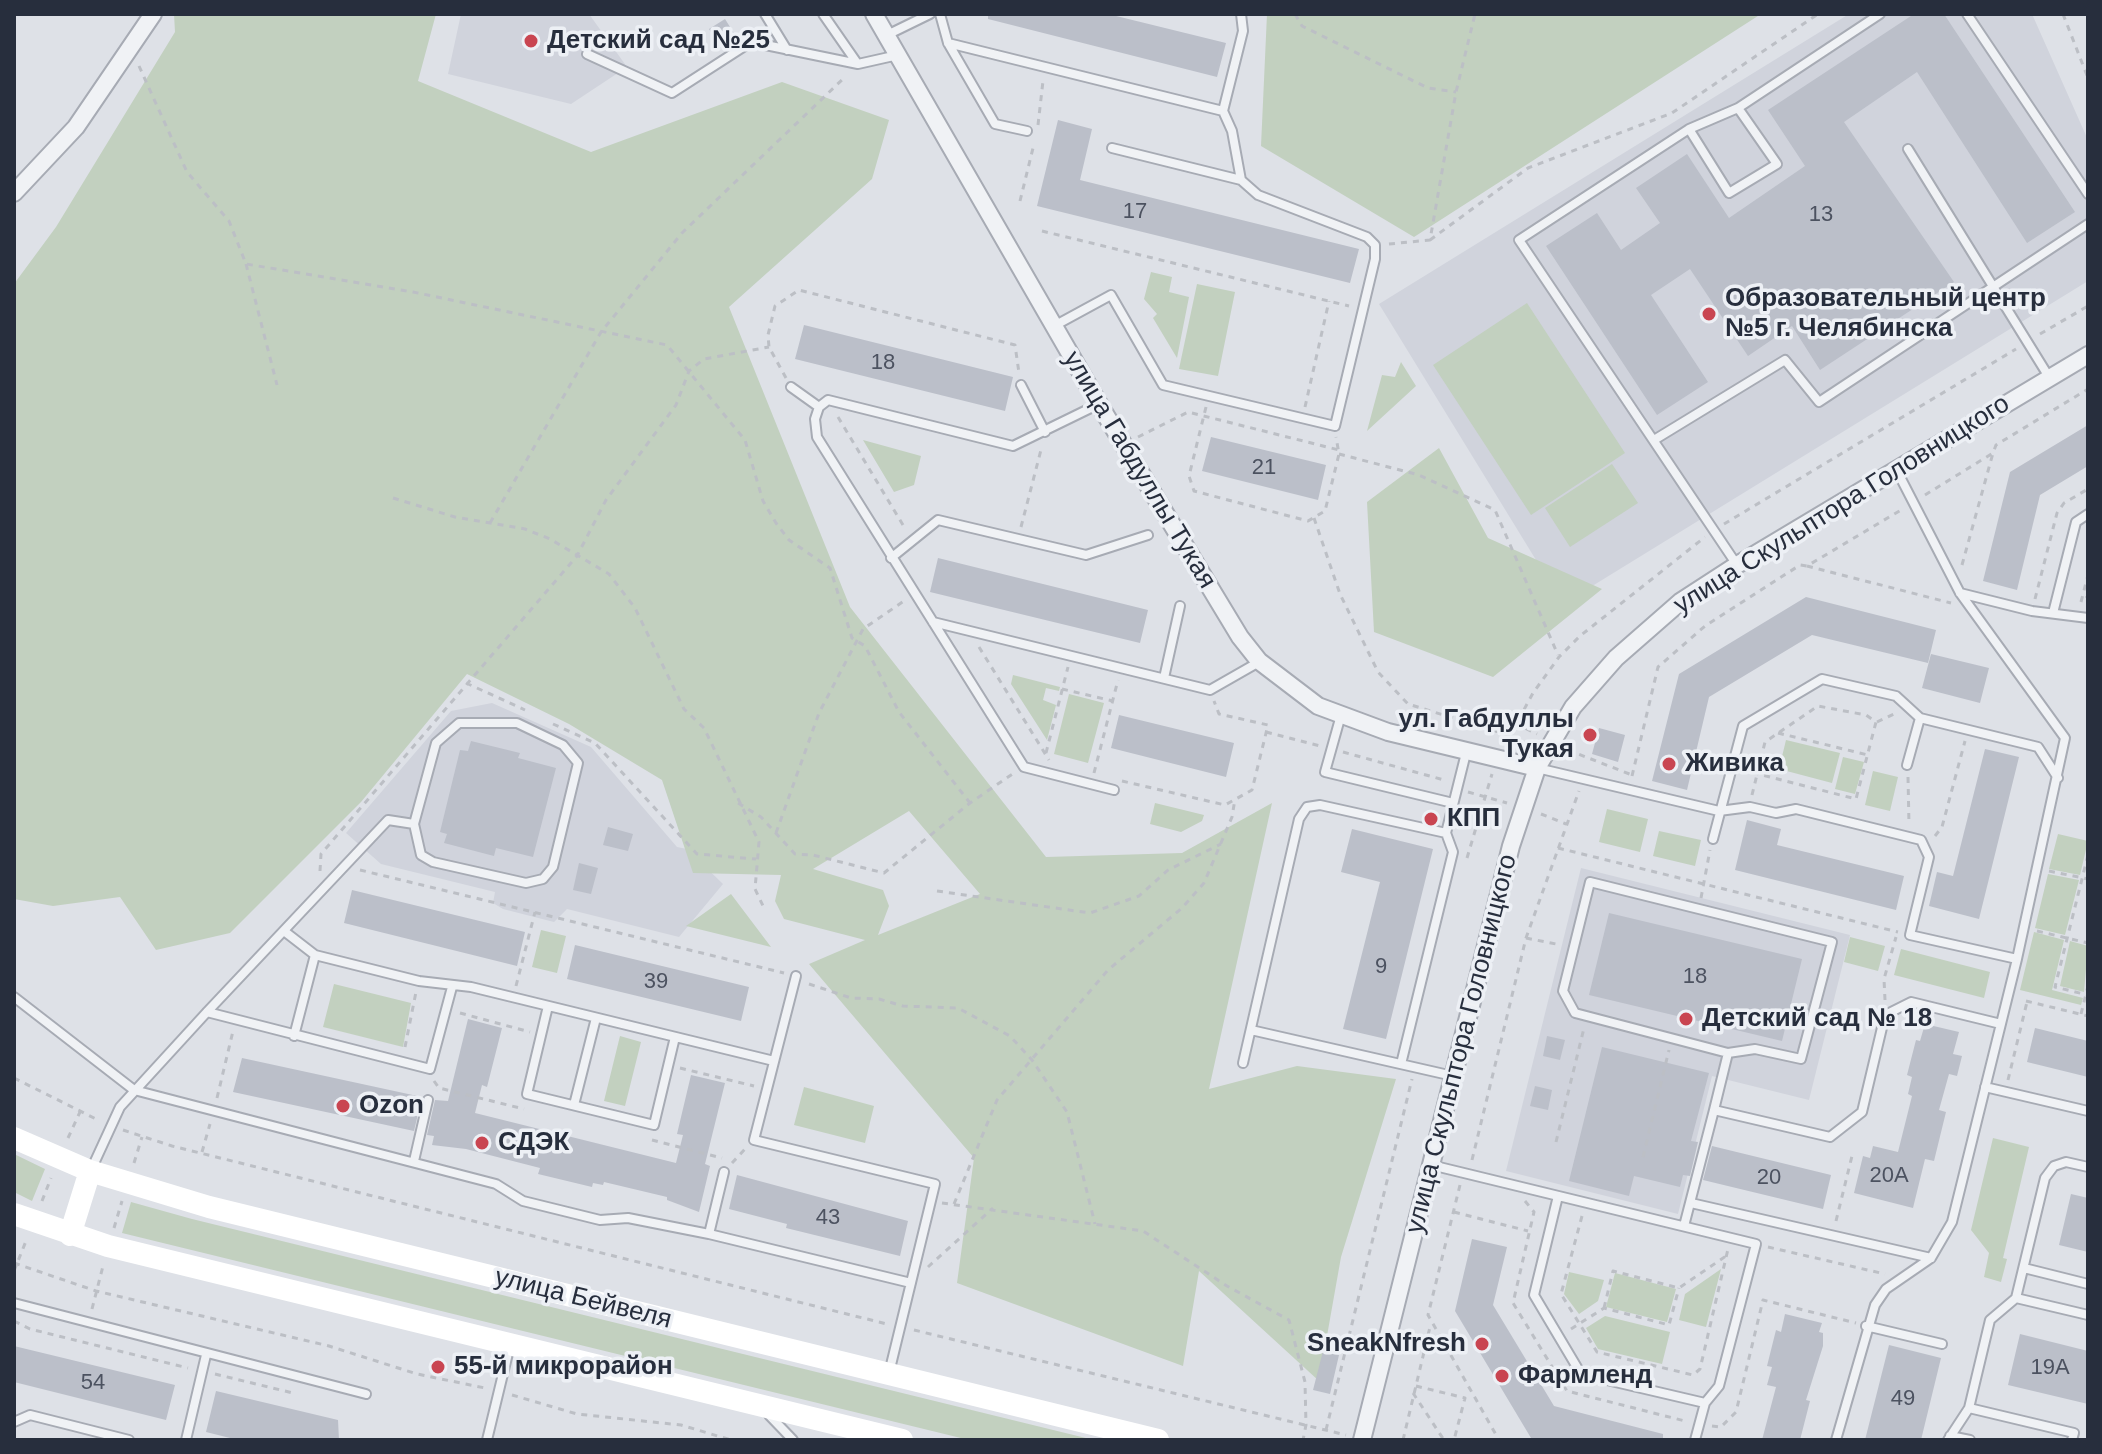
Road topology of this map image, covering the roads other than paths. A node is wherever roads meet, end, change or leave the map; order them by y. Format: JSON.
{"nodes":[{"id":1,"x":153,"y":14,"type":"edge"},
{"id":2,"x":765,"y":14,"type":"edge"},
{"id":3,"x":823,"y":14,"type":"edge"},
{"id":4,"x":874,"y":14,"type":"edge"},
{"id":5,"x":930,"y":14,"type":"edge"},
{"id":6,"x":940,"y":14,"type":"edge"},
{"id":7,"x":1241,"y":14,"type":"edge"},
{"id":8,"x":1880,"y":14,"type":"edge"},
{"id":9,"x":1967,"y":14,"type":"edge"},
{"id":10,"x":887,"y":35,"type":"junction"},
{"id":11,"x":948,"y":43,"type":"junction"},
{"id":12,"x":787,"y":50,"type":"junction"},
{"id":13,"x":587,"y":54,"type":"dead end"},
{"id":14,"x":899,"y":55,"type":"junction"},
{"id":15,"x":858,"y":64,"type":"junction"},
{"id":16,"x":1738,"y":108,"type":"junction"},
{"id":17,"x":1223,"y":111,"type":"junction"},
{"id":18,"x":1689,"y":129,"type":"junction"},
{"id":19,"x":1027,"y":131,"type":"dead end"},
{"id":20,"x":1112,"y":148,"type":"dead end"},
{"id":21,"x":1908,"y":149,"type":"dead end"},
{"id":22,"x":1241,"y":180,"type":"junction"},
{"id":23,"x":14,"y":193,"type":"edge"},
{"id":24,"x":2088,"y":194,"type":"edge"},
{"id":25,"x":2088,"y":224,"type":"edge"},
{"id":26,"x":1993,"y":286,"type":"junction"},
{"id":27,"x":1054,"y":327,"type":"junction"},
{"id":28,"x":2088,"y":355,"type":"edge"},
{"id":29,"x":2049,"y":377,"type":"junction"},
{"id":30,"x":1021,"y":385,"type":"road end"},
{"id":31,"x":791,"y":387,"type":"road end"},
{"id":32,"x":1099,"y":404,"type":"junction"},
{"id":33,"x":819,"y":407,"type":"junction"},
{"id":34,"x":1045,"y":432,"type":"junction"},
{"id":35,"x":1654,"y":440,"type":"junction"},
{"id":36,"x":1895,"y":469,"type":"junction"},
{"id":37,"x":2088,"y":514,"type":"edge"},
{"id":38,"x":1148,"y":535,"type":"dead end"},
{"id":39,"x":891,"y":558,"type":"junction"},
{"id":40,"x":1737,"y":565,"type":"junction"},
{"id":41,"x":1958,"y":588,"type":"junction"},
{"id":42,"x":1180,"y":606,"type":"dead end"},
{"id":43,"x":2053,"y":613,"type":"junction"},
{"id":44,"x":2088,"y":618,"type":"edge"},
{"id":45,"x":933,"y":622,"type":"junction"},
{"id":46,"x":1259,"y":661,"type":"junction"},
{"id":47,"x":1164,"y":678,"type":"junction"},
{"id":48,"x":1341,"y":715,"type":"junction"},
{"id":49,"x":1920,"y":718,"type":"junction"},
{"id":50,"x":1466,"y":753,"type":"junction"},
{"id":51,"x":1907,"y":765,"type":"road end"},
{"id":52,"x":1537,"y":768,"type":"junction"},
{"id":53,"x":2058,"y":778,"type":"junction"},
{"id":54,"x":1114,"y":790,"type":"road end"},
{"id":55,"x":1453,"y":803,"type":"junction"},
{"id":56,"x":1719,"y":811,"type":"junction"},
{"id":57,"x":414,"y":824,"type":"junction"},
{"id":58,"x":1446,"y":833,"type":"junction"},
{"id":59,"x":1713,"y":839,"type":"road end"},
{"id":60,"x":284,"y":931,"type":"junction"},
{"id":61,"x":315,"y":955,"type":"junction"},
{"id":62,"x":2017,"y":959,"type":"junction"},
{"id":63,"x":796,"y":976,"type":"road end"},
{"id":64,"x":452,"y":987,"type":"junction"},
{"id":65,"x":14,"y":997,"type":"edge"},
{"id":66,"x":548,"y":1006,"type":"junction"},
{"id":67,"x":207,"y":1012,"type":"junction"},
{"id":68,"x":596,"y":1018,"type":"junction"},
{"id":69,"x":2001,"y":1024,"type":"junction"},
{"id":70,"x":1251,"y":1030,"type":"junction"},
{"id":71,"x":294,"y":1036,"type":"junction"},
{"id":72,"x":675,"y":1037,"type":"junction"},
{"id":73,"x":1728,"y":1053,"type":"junction"},
{"id":74,"x":774,"y":1061,"type":"junction"},
{"id":75,"x":1243,"y":1063,"type":"dead end"},
{"id":76,"x":1401,"y":1064,"type":"junction"},
{"id":77,"x":1453,"y":1076,"type":"junction"},
{"id":78,"x":1985,"y":1087,"type":"junction"},
{"id":79,"x":134,"y":1090,"type":"junction"},
{"id":80,"x":428,"y":1100,"type":"dead end"},
{"id":81,"x":574,"y":1105,"type":"junction"},
{"id":82,"x":1714,"y":1110,"type":"junction"},
{"id":83,"x":2088,"y":1111,"type":"edge"},
{"id":84,"x":14,"y":1138,"type":"edge"},
{"id":85,"x":414,"y":1161,"type":"junction"},
{"id":86,"x":1431,"y":1165,"type":"junction"},
{"id":87,"x":2088,"y":1167,"type":"edge"},
{"id":88,"x":90,"y":1171,"type":"junction"},
{"id":89,"x":724,"y":1172,"type":"road end"},
{"id":90,"x":1558,"y":1196,"type":"junction"},
{"id":91,"x":1691,"y":1203,"type":"junction"},
{"id":92,"x":24,"y":1218,"type":"edge"},
{"id":93,"x":1684,"y":1226,"type":"junction"},
{"id":94,"x":709,"y":1234,"type":"junction"},
{"id":95,"x":70,"y":1235,"type":"junction"},
{"id":96,"x":1931,"y":1258,"type":"junction"},
{"id":97,"x":2024,"y":1268,"type":"junction"},
{"id":98,"x":911,"y":1283,"type":"junction"},
{"id":99,"x":2088,"y":1284,"type":"edge"},
{"id":100,"x":2016,"y":1298,"type":"junction"},
{"id":101,"x":14,"y":1303,"type":"edge"},
{"id":102,"x":2088,"y":1315,"type":"edge"},
{"id":103,"x":1866,"y":1326,"type":"junction"},
{"id":104,"x":510,"y":1344,"type":"junction"},
{"id":105,"x":1942,"y":1344,"type":"dead end"},
{"id":106,"x":206,"y":1355,"type":"junction"},
{"id":107,"x":889,"y":1374,"type":"junction"},
{"id":108,"x":366,"y":1394,"type":"dead end"},
{"id":109,"x":1705,"y":1403,"type":"junction"},
{"id":110,"x":758,"y":1405,"type":"junction"},
{"id":111,"x":1969,"y":1408,"type":"junction"},
{"id":112,"x":14,"y":1422,"type":"edge"},
{"id":113,"x":849,"y":1435,"type":"edge"},
{"id":114,"x":1949,"y":1438,"type":"edge"},
{"id":115,"x":896,"y":1439,"type":"edge"},
{"id":116,"x":129,"y":1440,"type":"edge"},
{"id":117,"x":186,"y":1440,"type":"edge"},
{"id":118,"x":487,"y":1440,"type":"edge"},
{"id":119,"x":793,"y":1440,"type":"edge"},
{"id":120,"x":1158,"y":1440,"type":"edge"},
{"id":121,"x":1362,"y":1440,"type":"edge"},
{"id":122,"x":1695,"y":1440,"type":"edge"},
{"id":123,"x":1836,"y":1440,"type":"edge"},
{"id":124,"x":1970,"y":1440,"type":"edge"},
{"id":125,"x":2072,"y":1440,"type":"edge"}],
"edges":[{"from":1,"to":23,"type":"street"},
{"from":2,"to":12,"type":"lane"},
{"from":3,"to":15,"type":"lane"},
{"from":4,"to":10,"type":"street","name":"улица Габдуллы Тукая"},
{"from":5,"to":10,"type":"lane"},
{"from":6,"to":11,"type":"lane"},
{"from":7,"to":17,"type":"lane"},
{"from":8,"to":16,"type":"lane"},
{"from":9,"to":24,"type":"lane"},
{"from":10,"to":14,"type":"street","name":"улица Габдуллы Тукая"},
{"from":11,"to":17,"type":"lane"},
{"from":11,"to":19,"type":"lane"},
{"from":12,"to":13,"type":"lane"},
{"from":12,"to":15,"type":"lane"},
{"from":14,"to":15,"type":"lane"},
{"from":14,"to":27,"type":"street","name":"улица Габдуллы Тукая"},
{"from":16,"to":18,"type":"lane"},
{"from":16,"to":18,"type":"lane"},
{"from":17,"to":22,"type":"lane"},
{"from":18,"to":35,"type":"lane"},
{"from":20,"to":22,"type":"lane"},
{"from":21,"to":26,"type":"lane"},
{"from":22,"to":27,"type":"lane"},
{"from":25,"to":26,"type":"lane"},
{"from":26,"to":29,"type":"lane"},
{"from":26,"to":35,"type":"lane"},
{"from":27,"to":32,"type":"street","name":"улица Габдуллы Тукая"},
{"from":28,"to":29,"type":"street","name":"улица Скульптора Головницкого"},
{"from":29,"to":36,"type":"street","name":"улица Скульптора Головницкого"},
{"from":30,"to":34,"type":"lane"},
{"from":31,"to":33,"type":"lane"},
{"from":32,"to":34,"type":"lane"},
{"from":32,"to":46,"type":"street","name":"улица Габдуллы Тукая"},
{"from":33,"to":34,"type":"lane"},
{"from":33,"to":39,"type":"lane"},
{"from":35,"to":40,"type":"lane"},
{"from":36,"to":40,"type":"street","name":"улица Скульптора Головницкого"},
{"from":36,"to":41,"type":"lane"},
{"from":37,"to":43,"type":"lane"},
{"from":38,"to":39,"type":"lane"},
{"from":39,"to":45,"type":"lane"},
{"from":40,"to":52,"type":"street","name":"улица Скульптора Головницкого"},
{"from":41,"to":43,"type":"lane"},
{"from":41,"to":53,"type":"lane"},
{"from":42,"to":47,"type":"lane"},
{"from":43,"to":44,"type":"lane"},
{"from":45,"to":47,"type":"lane"},
{"from":45,"to":54,"type":"lane"},
{"from":46,"to":47,"type":"lane"},
{"from":46,"to":48,"type":"street","name":"улица Габдуллы Тукая"},
{"from":48,"to":50,"type":"street","name":"улица Габдуллы Тукая"},
{"from":48,"to":55,"type":"lane"},
{"from":49,"to":51,"type":"lane"},
{"from":49,"to":53,"type":"lane"},
{"from":49,"to":56,"type":"lane"},
{"from":50,"to":52,"type":"street","name":"улица Габдуллы Тукая"},
{"from":50,"to":55,"type":"lane"},
{"from":52,"to":56,"type":"lane"},
{"from":52,"to":77,"type":"street","name":"улица Скульптора Головницкого"},
{"from":53,"to":62,"type":"lane"},
{"from":55,"to":58,"type":"lane"},
{"from":56,"to":59,"type":"lane"},
{"from":56,"to":62,"type":"lane"},
{"from":57,"to":57,"type":"lane"},
{"from":57,"to":60,"type":"lane"},
{"from":58,"to":70,"type":"lane"},
{"from":58,"to":76,"type":"lane"},
{"from":60,"to":61,"type":"lane"},
{"from":60,"to":67,"type":"lane"},
{"from":61,"to":64,"type":"lane"},
{"from":61,"to":71,"type":"lane"},
{"from":62,"to":69,"type":"lane"},
{"from":63,"to":74,"type":"lane"},
{"from":64,"to":66,"type":"lane"},
{"from":64,"to":71,"type":"lane"},
{"from":65,"to":79,"type":"lane"},
{"from":66,"to":68,"type":"lane"},
{"from":66,"to":81,"type":"lane"},
{"from":67,"to":71,"type":"lane"},
{"from":67,"to":79,"type":"lane"},
{"from":68,"to":72,"type":"lane"},
{"from":68,"to":81,"type":"lane"},
{"from":69,"to":78,"type":"lane"},
{"from":69,"to":82,"type":"lane"},
{"from":70,"to":75,"type":"lane"},
{"from":70,"to":76,"type":"lane"},
{"from":72,"to":74,"type":"lane"},
{"from":72,"to":81,"type":"lane"},
{"from":73,"to":73,"type":"lane"},
{"from":73,"to":82,"type":"lane"},
{"from":74,"to":98,"type":"lane"},
{"from":76,"to":77,"type":"lane"},
{"from":77,"to":86,"type":"street","name":"улица Скульптора Головницкого"},
{"from":78,"to":83,"type":"lane"},
{"from":78,"to":96,"type":"lane"},
{"from":79,"to":85,"type":"lane"},
{"from":79,"to":88,"type":"lane"},
{"from":80,"to":85,"type":"lane"},
{"from":82,"to":91,"type":"lane"},
{"from":84,"to":88,"type":"main road","name":"улица Бейвеля"},
{"from":85,"to":94,"type":"lane"},
{"from":86,"to":90,"type":"lane"},
{"from":86,"to":121,"type":"street","name":"улица Скульптора Головницкого"},
{"from":87,"to":97,"type":"lane"},
{"from":88,"to":95,"type":"main road"},
{"from":88,"to":107,"type":"main road","name":"улица Бейвеля"},
{"from":89,"to":94,"type":"lane"},
{"from":90,"to":93,"type":"lane"},
{"from":90,"to":109,"type":"lane"},
{"from":91,"to":93,"type":"lane"},
{"from":91,"to":96,"type":"lane"},
{"from":92,"to":95,"type":"main road"},
{"from":93,"to":109,"type":"lane"},
{"from":94,"to":98,"type":"lane"},
{"from":95,"to":104,"type":"main road"},
{"from":96,"to":103,"type":"lane"},
{"from":97,"to":99,"type":"lane"},
{"from":97,"to":100,"type":"lane"},
{"from":98,"to":107,"type":"lane"},
{"from":100,"to":102,"type":"lane"},
{"from":100,"to":111,"type":"lane"},
{"from":101,"to":106,"type":"lane"},
{"from":103,"to":105,"type":"lane"},
{"from":103,"to":123,"type":"lane"},
{"from":104,"to":110,"type":"main road"},
{"from":104,"to":118,"type":"lane"},
{"from":106,"to":108,"type":"lane"},
{"from":106,"to":117,"type":"lane"},
{"from":107,"to":120,"type":"main road","name":"улица Бейвеля"},
{"from":109,"to":122,"type":"lane"},
{"from":110,"to":113,"type":"main road"},
{"from":110,"to":119,"type":"lane"},
{"from":111,"to":114,"type":"lane"},
{"from":111,"to":125,"type":"lane"},
{"from":112,"to":116,"type":"lane"},
{"from":113,"to":115,"type":"main road"},
{"from":114,"to":124,"type":"lane"}]}
